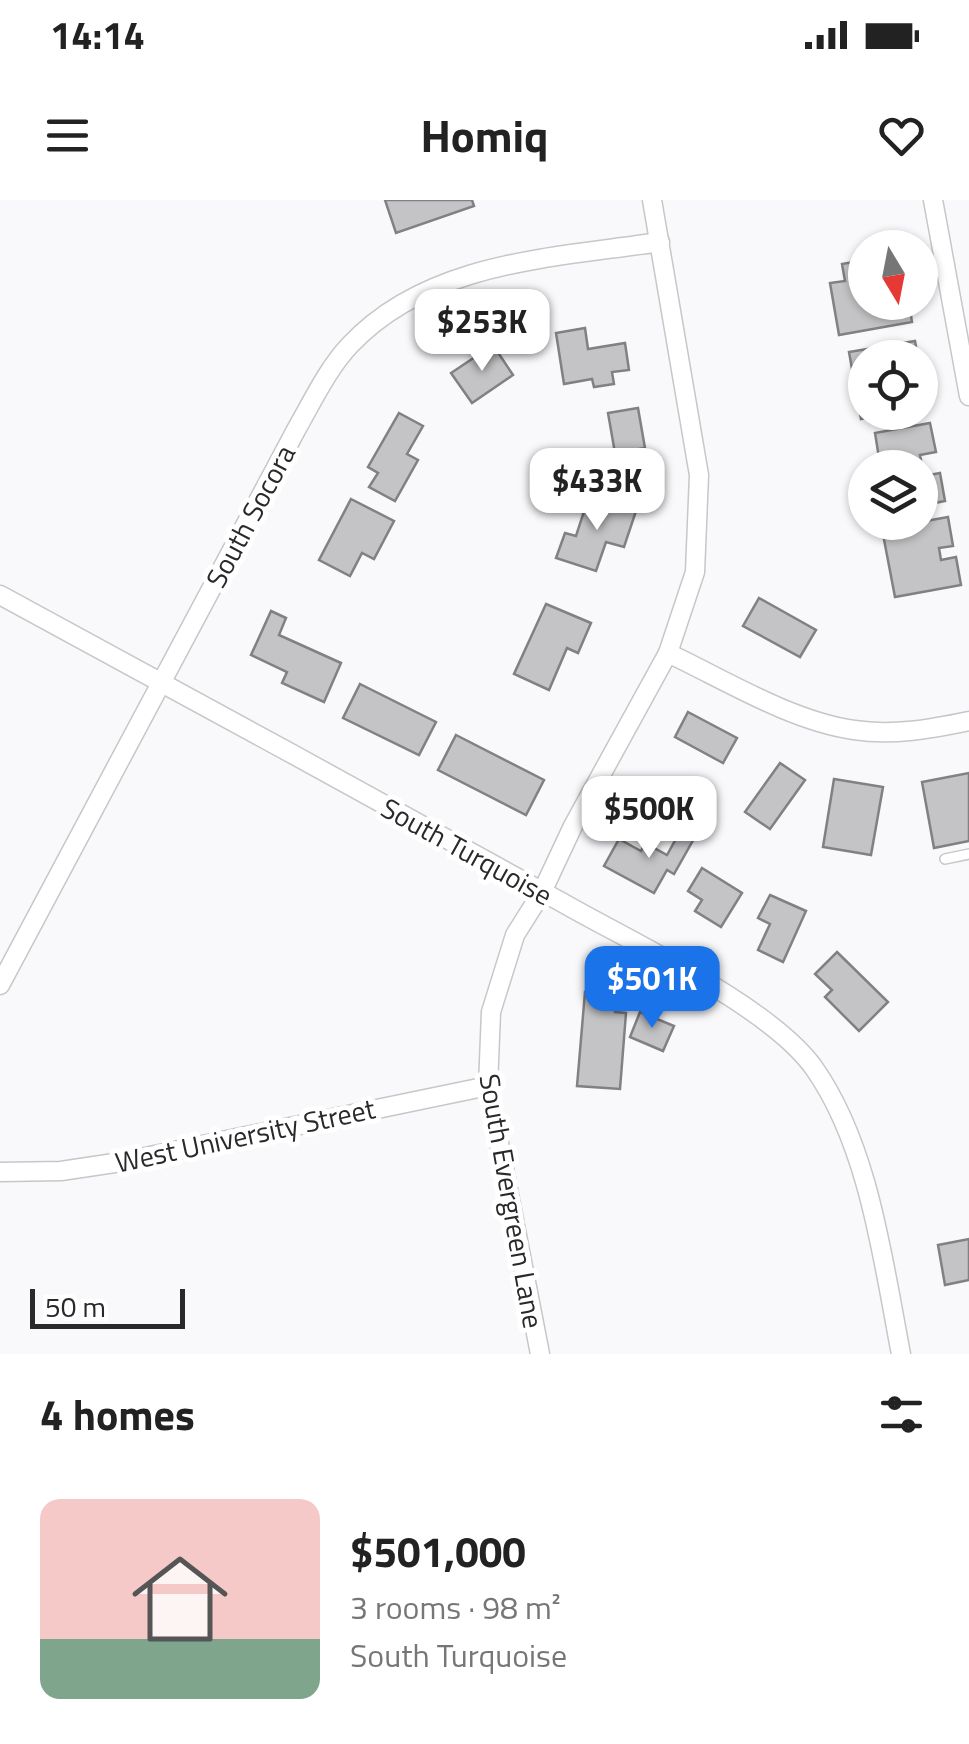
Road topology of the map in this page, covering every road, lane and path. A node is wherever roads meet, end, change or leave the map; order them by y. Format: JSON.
{"nodes":[{"id":1,"x":652,"y":200,"type":"edge"},
{"id":2,"x":933,"y":200,"type":"edge"},
{"id":3,"x":660,"y":242,"type":"junction"},
{"id":4,"x":969,"y":396,"type":"edge"},
{"id":5,"x":0,"y":595,"type":"edge"},
{"id":6,"x":668,"y":653,"type":"junction"},
{"id":7,"x":162,"y":682,"type":"junction"},
{"id":8,"x":969,"y":721,"type":"edge"},
{"id":9,"x":969,"y":854,"type":"edge"},
{"id":10,"x":946,"y":859,"type":"dead end"},
{"id":11,"x":542,"y":892,"type":"junction"},
{"id":12,"x":0,"y":985,"type":"edge"},
{"id":13,"x":488,"y":1086,"type":"junction"},
{"id":14,"x":0,"y":1172,"type":"edge"},
{"id":15,"x":540,"y":1354,"type":"edge"},
{"id":16,"x":901,"y":1354,"type":"edge"}],
"edges":[{"from":1,"to":3,"type":"street","name":"South Evergreen Lane"},
{"from":2,"to":4,"type":"street"},
{"from":3,"to":6,"type":"street","name":"South Evergreen Lane"},
{"from":3,"to":7,"type":"street","name":"South Socora"},
{"from":5,"to":7,"type":"street","name":"South Turquoise"},
{"from":6,"to":8,"type":"street"},
{"from":6,"to":11,"type":"street","name":"South Evergreen Lane"},
{"from":7,"to":11,"type":"street","name":"South Turquoise"},
{"from":7,"to":12,"type":"street","name":"South Socora"},
{"from":9,"to":10,"type":"lane"},
{"from":11,"to":13,"type":"street","name":"South Evergreen Lane"},
{"from":11,"to":16,"type":"street","name":"South Turquoise"},
{"from":13,"to":14,"type":"street","name":"West University Street"},
{"from":13,"to":15,"type":"street","name":"South Evergreen Lane"}]}
